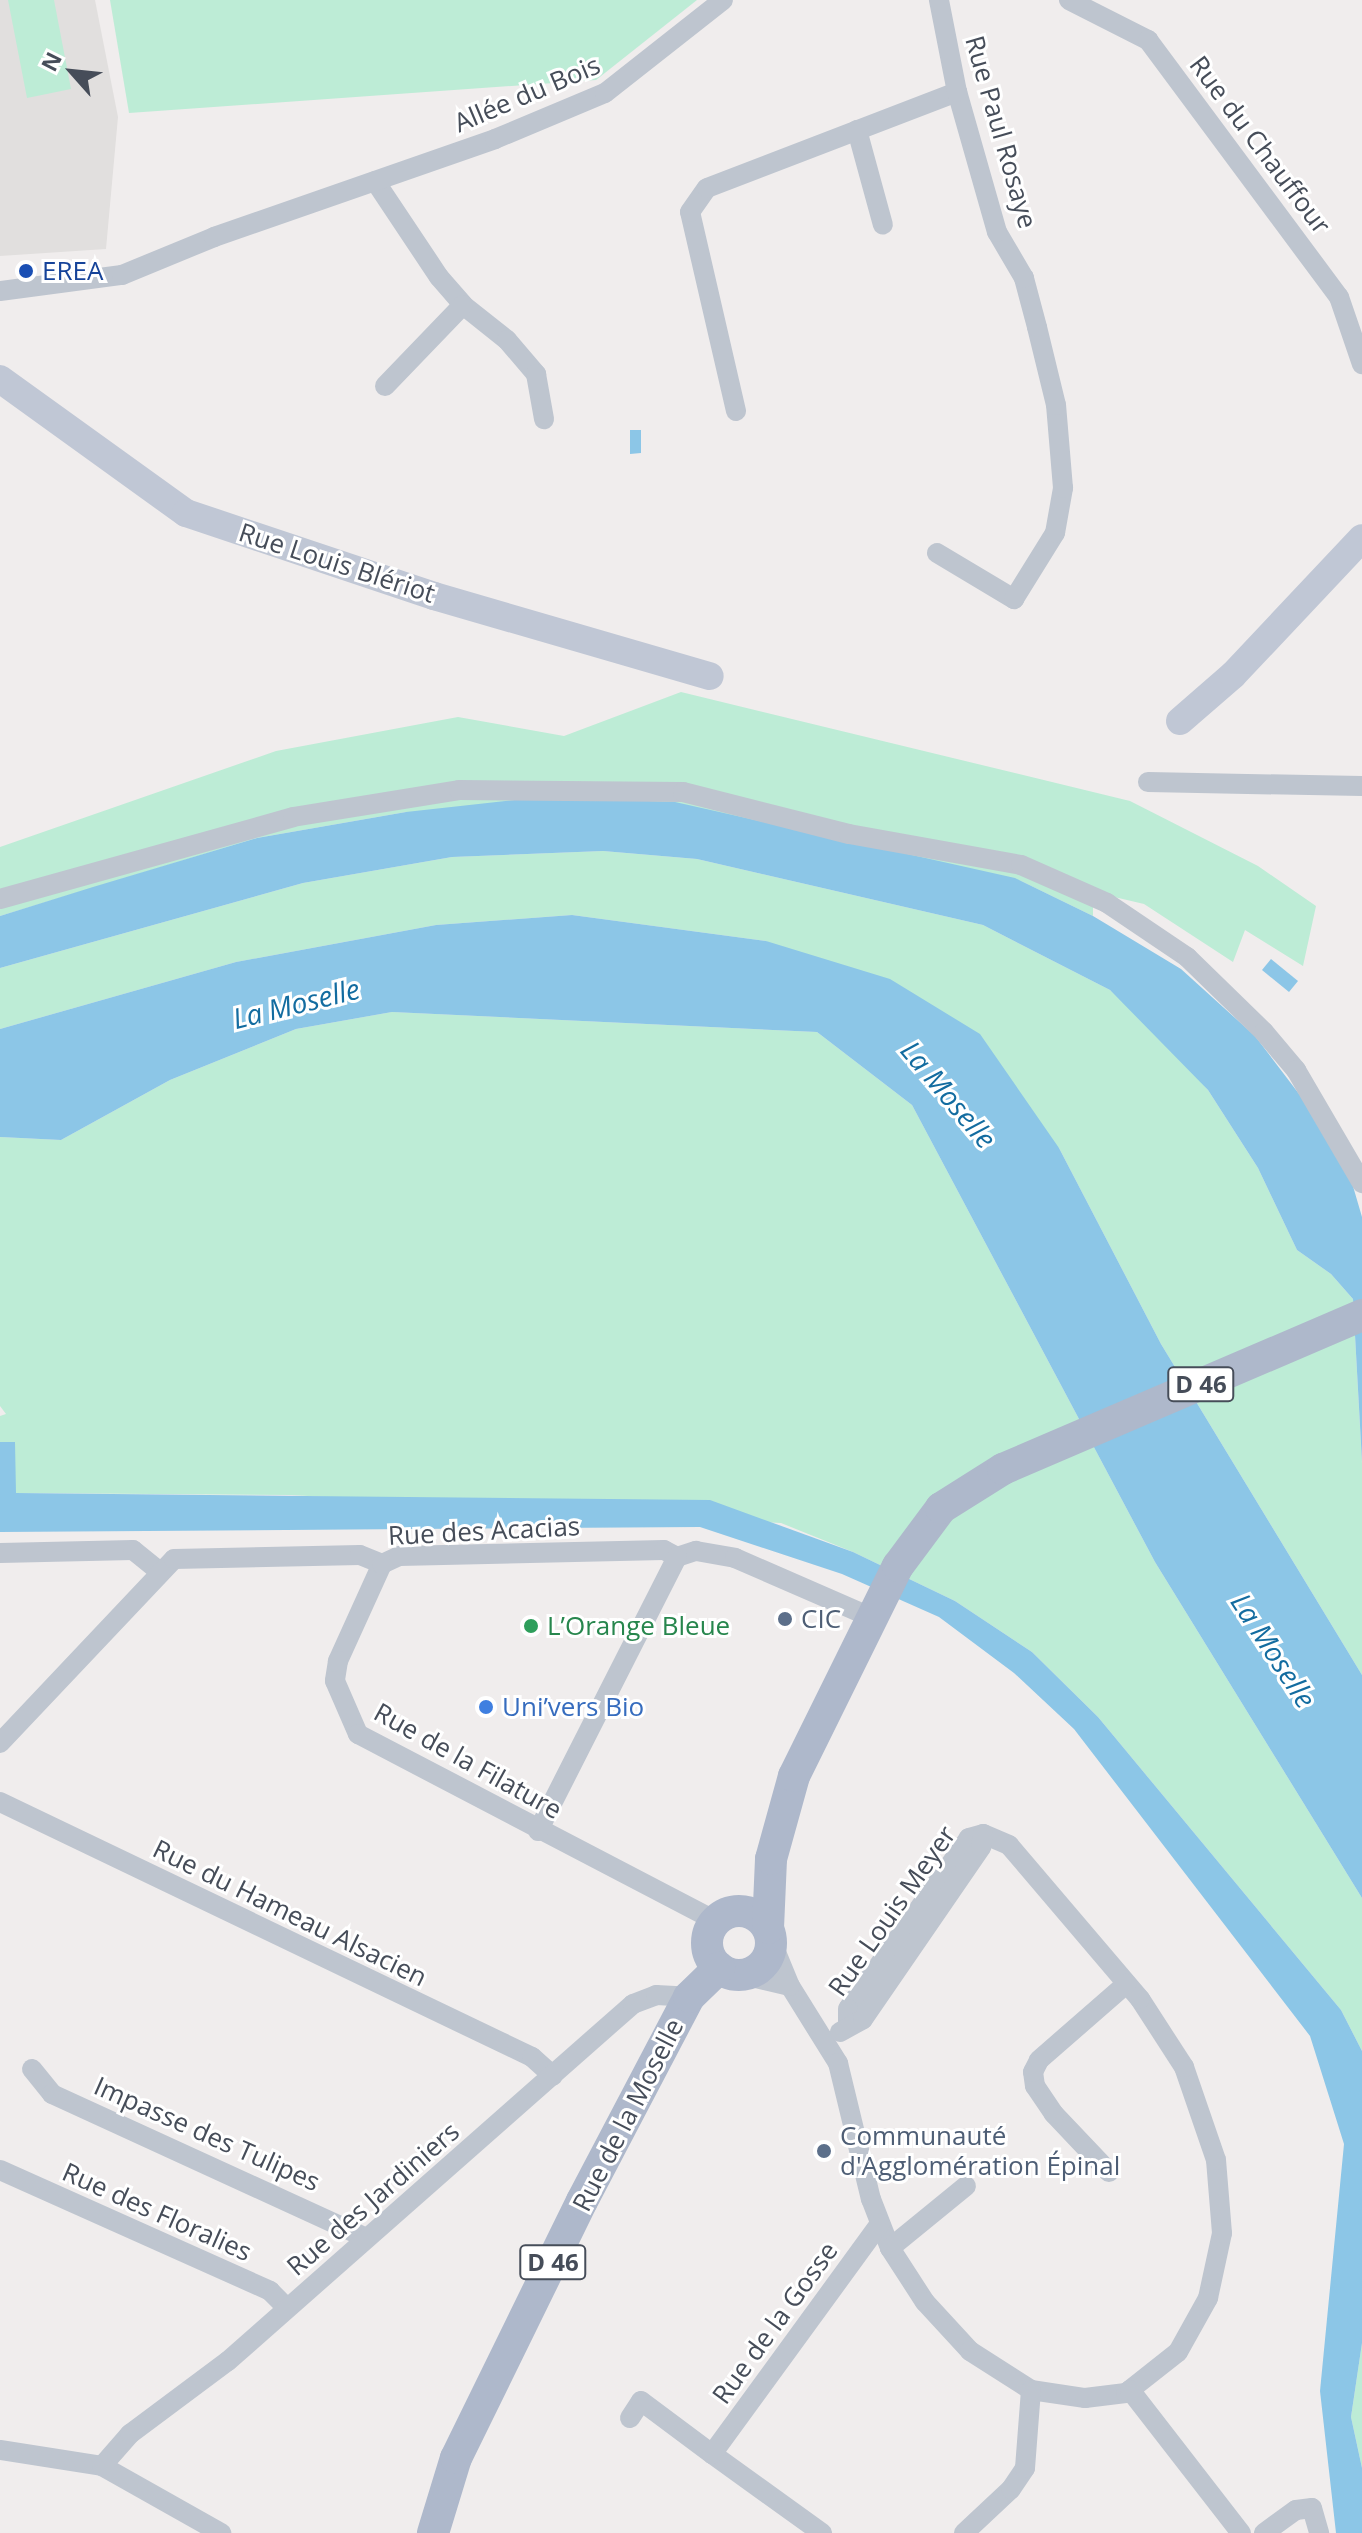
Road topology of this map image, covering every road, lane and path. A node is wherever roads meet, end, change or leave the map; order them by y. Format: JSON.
{"nodes":[{"id":1,"x":723,"y":0,"type":"edge"},
{"id":2,"x":939,"y":0,"type":"edge"},
{"id":3,"x":1069,"y":0,"type":"edge"},
{"id":4,"x":957,"y":92,"type":"junction"},
{"id":5,"x":857,"y":130,"type":"junction"},
{"id":6,"x":375,"y":181,"type":"junction"},
{"id":7,"x":883,"y":225,"type":"dead end"},
{"id":8,"x":0,"y":291,"type":"edge"},
{"id":9,"x":463,"y":305,"type":"junction"},
{"id":10,"x":1362,"y":364,"type":"edge"},
{"id":11,"x":0,"y":379,"type":"edge"},
{"id":12,"x":385,"y":386,"type":"dead end"},
{"id":13,"x":736,"y":411,"type":"dead end"},
{"id":14,"x":544,"y":419,"type":"dead end"},
{"id":15,"x":1362,"y":538,"type":"edge"},
{"id":16,"x":937,"y":553,"type":"dead end"},
{"id":17,"x":710,"y":676,"type":"dead end"},
{"id":18,"x":1180,"y":721,"type":"dead end"},
{"id":19,"x":1148,"y":782,"type":"dead end"},
{"id":20,"x":1362,"y":786,"type":"edge"},
{"id":21,"x":0,"y":899,"type":"edge"},
{"id":22,"x":1362,"y":1183,"type":"edge"},
{"id":23,"x":1362,"y":1315,"type":"edge"},
{"id":24,"x":0,"y":1553,"type":"edge"},
{"id":25,"x":677,"y":1557,"type":"junction"},
{"id":26,"x":382,"y":1564,"type":"junction"},
{"id":27,"x":160,"y":1572,"type":"junction"},
{"id":28,"x":876,"y":1611,"type":"junction"},
{"id":29,"x":0,"y":1743,"type":"edge"},
{"id":30,"x":0,"y":1802,"type":"edge"},
{"id":31,"x":538,"y":1831,"type":"junction"},
{"id":32,"x":771,"y":1859,"type":"junction"},
{"id":33,"x":727,"y":1916,"type":"junction"},
{"id":34,"x":770,"y":1934,"type":"junction"},
{"id":35,"x":731,"y":1971,"type":"junction"},
{"id":36,"x":1126,"y":1984,"type":"junction"},
{"id":37,"x":790,"y":1986,"type":"junction"},
{"id":38,"x":689,"y":1997,"type":"junction"},
{"id":39,"x":829,"y":2043,"type":"junction"},
{"id":40,"x":32,"y":2069,"type":"dead end"},
{"id":41,"x":553,"y":2076,"type":"junction"},
{"id":42,"x":0,"y":2170,"type":"edge"},
{"id":43,"x":1109,"y":2172,"type":"dead end"},
{"id":44,"x":966,"y":2186,"type":"dead end"},
{"id":45,"x":880,"y":2224,"type":"junction"},
{"id":46,"x":367,"y":2238,"type":"junction"},
{"id":47,"x":890,"y":2248,"type":"junction"},
{"id":48,"x":287,"y":2308,"type":"junction"},
{"id":49,"x":1031,"y":2390,"type":"junction"},
{"id":50,"x":1130,"y":2390,"type":"junction"},
{"id":51,"x":630,"y":2418,"type":"dead end"},
{"id":52,"x":0,"y":2450,"type":"edge"},
{"id":53,"x":712,"y":2454,"type":"junction"},
{"id":54,"x":102,"y":2466,"type":"junction"},
{"id":55,"x":221,"y":2533,"type":"edge"},
{"id":56,"x":433,"y":2533,"type":"edge"},
{"id":57,"x":822,"y":2533,"type":"edge"},
{"id":58,"x":964,"y":2533,"type":"edge"},
{"id":59,"x":1241,"y":2533,"type":"edge"},
{"id":60,"x":1264,"y":2533,"type":"edge"},
{"id":61,"x":1319,"y":2533,"type":"edge"}],
"edges":[{"from":1,"to":6,"type":"street","name":"Allée du Bois"},
{"from":2,"to":4,"type":"street","name":"Rue Paul Rosaye"},
{"from":3,"to":10,"type":"street","name":"Rue du Chauffour"},
{"from":4,"to":5,"type":"street"},
{"from":4,"to":16,"type":"street","name":"Rue Paul Rosaye"},
{"from":5,"to":7,"type":"street"},
{"from":5,"to":13,"type":"street"},
{"from":6,"to":8,"type":"street","name":"Allée du Bois"},
{"from":6,"to":9,"type":"street"},
{"from":9,"to":12,"type":"street"},
{"from":9,"to":14,"type":"street"},
{"from":11,"to":17,"type":"street","name":"Rue Louis Blériot"},
{"from":15,"to":18,"type":"street"},
{"from":19,"to":20,"type":"street"},
{"from":21,"to":22,"type":"street"},
{"from":23,"to":28,"type":"main road","number":"D 46"},
{"from":24,"to":27,"type":"street"},
{"from":25,"to":26,"type":"street","name":"Rue des Acacias"},
{"from":25,"to":28,"type":"street","name":"Rue des Acacias"},
{"from":25,"to":31,"type":"street"},
{"from":26,"to":27,"type":"street","name":"Rue des Acacias"},
{"from":26,"to":31,"type":"street","name":"Rue de la Filature"},
{"from":27,"to":29,"type":"street"},
{"from":28,"to":32,"type":"main road"},
{"from":30,"to":41,"type":"street","name":"Rue du Hameau Alsacien"},
{"from":31,"to":33,"type":"street","name":"Rue de la Filature"},
{"from":32,"to":33,"type":"main road"},
{"from":32,"to":34,"type":"main road"},
{"from":33,"to":34,"type":"main road"},
{"from":33,"to":35,"type":"main road"},
{"from":34,"to":35,"type":"main road","name":"Rue de la Moselle"},
{"from":34,"to":37,"type":"street","name":"Rue Louis Meyer"},
{"from":35,"to":37,"type":"street","name":"Rue Louis Meyer"},
{"from":35,"to":38,"type":"main road","name":"Rue de la Moselle","number":"D 46"},
{"from":36,"to":39,"type":"street","name":"Rue Louis Meyer"},
{"from":36,"to":43,"type":"street"},
{"from":36,"to":50,"type":"street","name":"Rue Louis Meyer"},
{"from":37,"to":39,"type":"street","name":"Rue Louis Meyer"},
{"from":38,"to":41,"type":"street","name":"Rue des Jardiniers"},
{"from":38,"to":56,"type":"main road","name":"Rue de la Moselle","number":"D 46"},
{"from":39,"to":45,"type":"street","name":"Rue Louis Meyer"},
{"from":40,"to":46,"type":"street","name":"Impasse des Tulipes"},
{"from":41,"to":46,"type":"street","name":"Rue des Jardiniers"},
{"from":42,"to":48,"type":"street","name":"Rue des Floralies"},
{"from":44,"to":47,"type":"street"},
{"from":45,"to":47,"type":"street","name":"Rue Louis Meyer"},
{"from":45,"to":53,"type":"street","name":"Rue de la Gosse"},
{"from":46,"to":48,"type":"street","name":"Rue des Jardiniers"},
{"from":47,"to":49,"type":"street","name":"Rue Louis Meyer"},
{"from":48,"to":54,"type":"street","name":"Rue des Jardiniers"},
{"from":49,"to":50,"type":"street","name":"Rue Louis Meyer"},
{"from":49,"to":58,"type":"street"},
{"from":50,"to":59,"type":"street"},
{"from":51,"to":53,"type":"street"},
{"from":52,"to":54,"type":"street"},
{"from":53,"to":57,"type":"street"},
{"from":54,"to":55,"type":"street"},
{"from":60,"to":61,"type":"street"}]}
